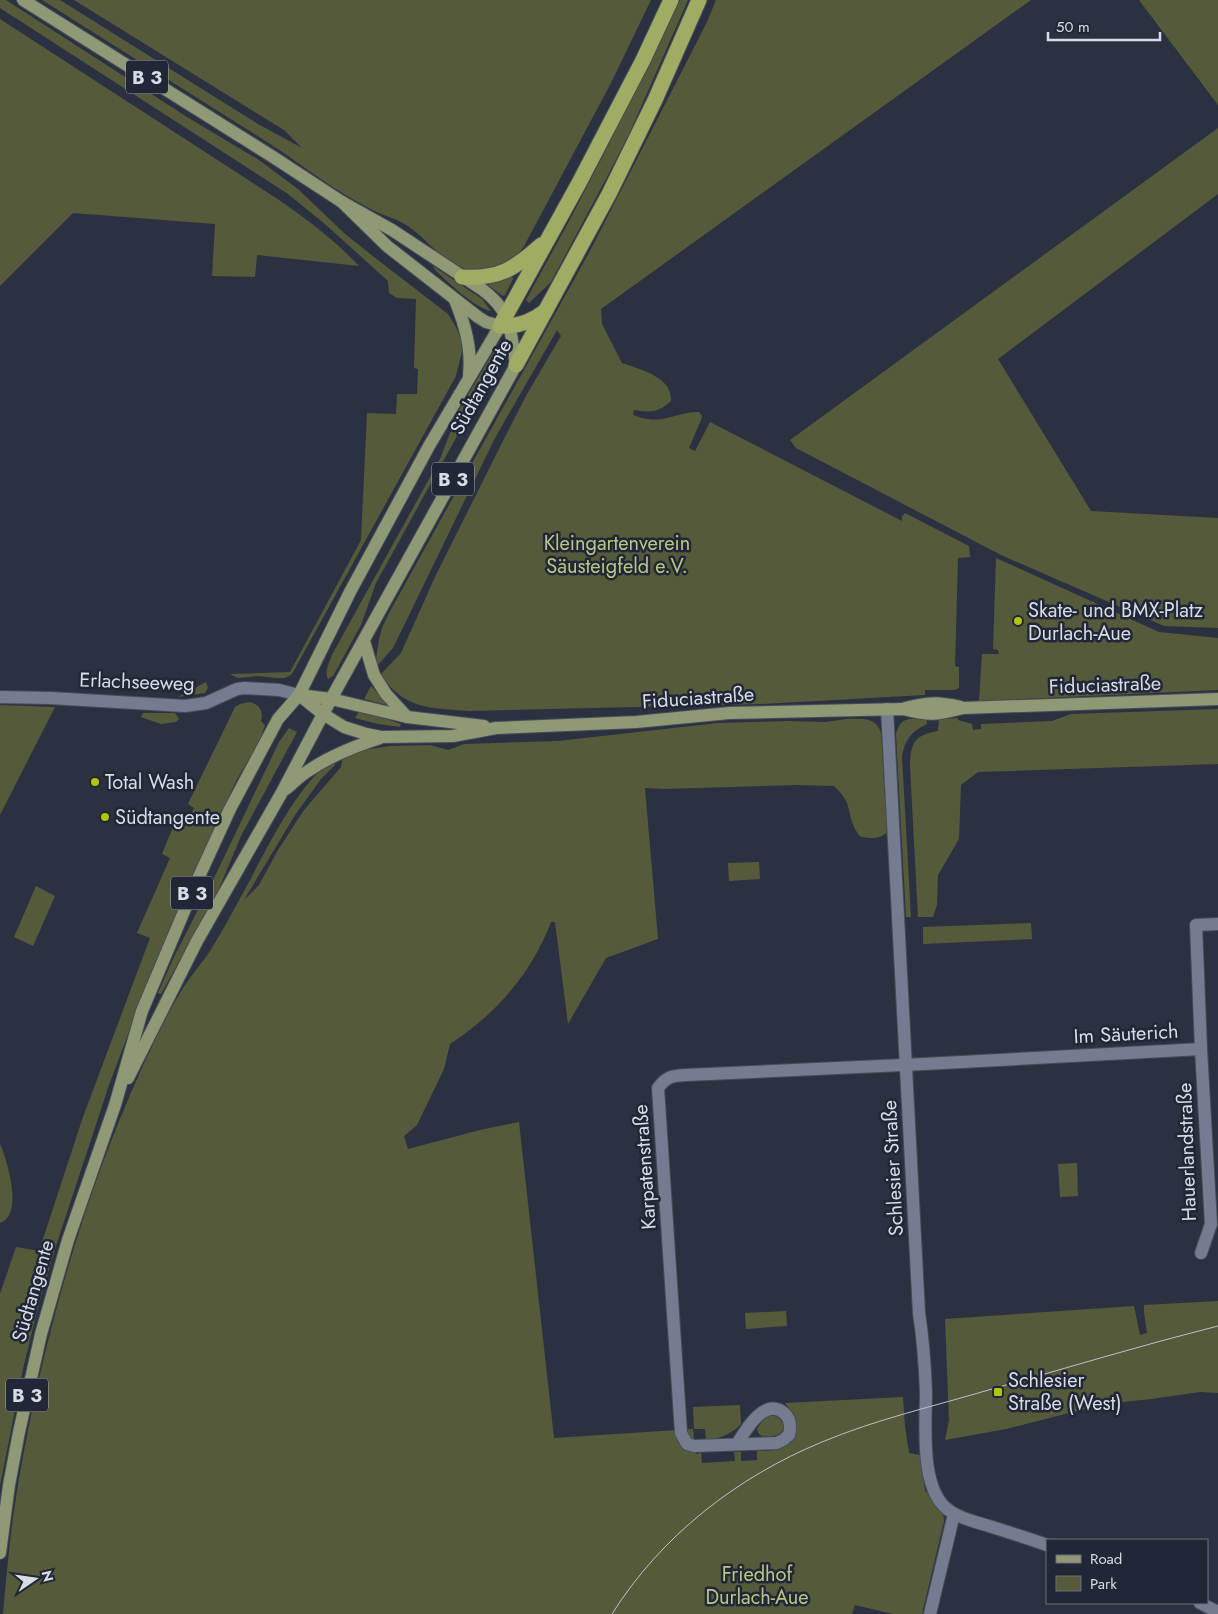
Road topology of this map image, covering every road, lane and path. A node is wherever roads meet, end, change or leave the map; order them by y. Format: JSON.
{"nodes":[{"id":1,"x":23,"y":0,"type":"edge"},
{"id":2,"x":671,"y":0,"type":"edge"},
{"id":3,"x":699,"y":0,"type":"edge"},
{"id":4,"x":342,"y":202,"type":"junction"},
{"id":5,"x":548,"y":239,"type":"junction"},
{"id":6,"x":462,"y":277,"type":"junction"},
{"id":7,"x":454,"y":299,"type":"junction"},
{"id":8,"x":544,"y":312,"type":"junction"},
{"id":9,"x":505,"y":323,"type":"junction"},
{"id":10,"x":516,"y":365,"type":"junction"},
{"id":11,"x":469,"y":378,"type":"junction"},
{"id":12,"x":364,"y":641,"type":"junction"},
{"id":13,"x":299,"y":695,"type":"junction"},
{"id":14,"x":0,"y":697,"type":"edge"},
{"id":15,"x":331,"y":699,"type":"junction"},
{"id":16,"x":1218,"y":699,"type":"edge"},
{"id":17,"x":888,"y":709,"type":"junction"},
{"id":18,"x":323,"y":714,"type":"junction"},
{"id":19,"x":407,"y":717,"type":"junction"},
{"id":20,"x":496,"y":728,"type":"junction"},
{"id":21,"x":381,"y":737,"type":"junction"},
{"id":22,"x":281,"y":794,"type":"junction"},
{"id":23,"x":1218,"y":924,"type":"edge"},
{"id":24,"x":1201,"y":1048,"type":"junction"},
{"id":25,"x":906,"y":1065,"type":"junction"},
{"id":26,"x":115,"y":1104,"type":"junction"},
{"id":27,"x":1201,"y":1252,"type":"dead end"},
{"id":28,"x":737,"y":1444,"type":"dead end"},
{"id":29,"x":954,"y":1514,"type":"junction"},
{"id":30,"x":1046,"y":1545,"type":"edge"},
{"id":31,"x":0,"y":1554,"type":"edge"},
{"id":32,"x":1202,"y":1604,"type":"edge"},
{"id":33,"x":1218,"y":1612,"type":"edge"},
{"id":34,"x":930,"y":1614,"type":"edge"}],
"edges":[{"from":1,"to":4,"type":"main road","number":"B 3"},
{"from":2,"to":5,"type":"highway","name":"Südtangente"},
{"from":3,"to":8,"type":"highway","name":"Südtangente"},
{"from":4,"to":6,"type":"main road","number":"B 3"},
{"from":4,"to":7,"type":"main road","number":"B 3"},
{"from":5,"to":6,"type":"highway"},
{"from":5,"to":9,"type":"highway","name":"Südtangente","number":"B 3"},
{"from":6,"to":9,"type":"main road","number":"B 3"},
{"from":7,"to":9,"type":"main road","number":"B 3"},
{"from":7,"to":11,"type":"main road"},
{"from":8,"to":9,"type":"highway"},
{"from":8,"to":10,"type":"highway","name":"Südtangente"},
{"from":9,"to":10,"type":"main road"},
{"from":9,"to":11,"type":"main road","name":"Südtangente","number":"B 3"},
{"from":10,"to":12,"type":"main road","name":"Südtangente","number":"B 3"},
{"from":11,"to":13,"type":"main road","name":"Südtangente","number":"B 3"},
{"from":12,"to":15,"type":"main road","name":"Südtangente","number":"B 3"},
{"from":12,"to":19,"type":"main road"},
{"from":13,"to":14,"type":"street","name":"Erlachseeweg"},
{"from":13,"to":15,"type":"main road","name":"Fiduciastraße"},
{"from":13,"to":18,"type":"main road","name":"Fiduciastraße"},
{"from":13,"to":26,"type":"main road","name":"Südtangente","number":"B 3"},
{"from":15,"to":18,"type":"main road","name":"Südtangente","number":"B 3"},
{"from":15,"to":19,"type":"main road","name":"Fiduciastraße"},
{"from":16,"to":17,"type":"main road","name":"Fiduciastraße"},
{"from":17,"to":20,"type":"main road","name":"Fiduciastraße"},
{"from":17,"to":25,"type":"street","name":"Schlesier Straße"},
{"from":18,"to":21,"type":"main road","name":"Fiduciastraße"},
{"from":18,"to":22,"type":"main road","name":"Südtangente","number":"B 3"},
{"from":19,"to":20,"type":"main road","name":"Fiduciastraße"},
{"from":20,"to":21,"type":"main road","name":"Fiduciastraße"},
{"from":21,"to":22,"type":"main road"},
{"from":22,"to":26,"type":"main road","name":"Südtangente","number":"B 3"},
{"from":23,"to":24,"type":"street","name":"Im Säuterich"},
{"from":24,"to":25,"type":"street","name":"Im Säuterich"},
{"from":24,"to":27,"type":"street","name":"Hauerlandstraße"},
{"from":25,"to":28,"type":"street","name":"Karpatenstraße"},
{"from":25,"to":29,"type":"street","name":"Schlesier Straße"},
{"from":26,"to":31,"type":"main road","name":"Südtangente","number":"B 3"},
{"from":29,"to":30,"type":"street"},
{"from":29,"to":34,"type":"street"},
{"from":32,"to":33,"type":"street"}]}
